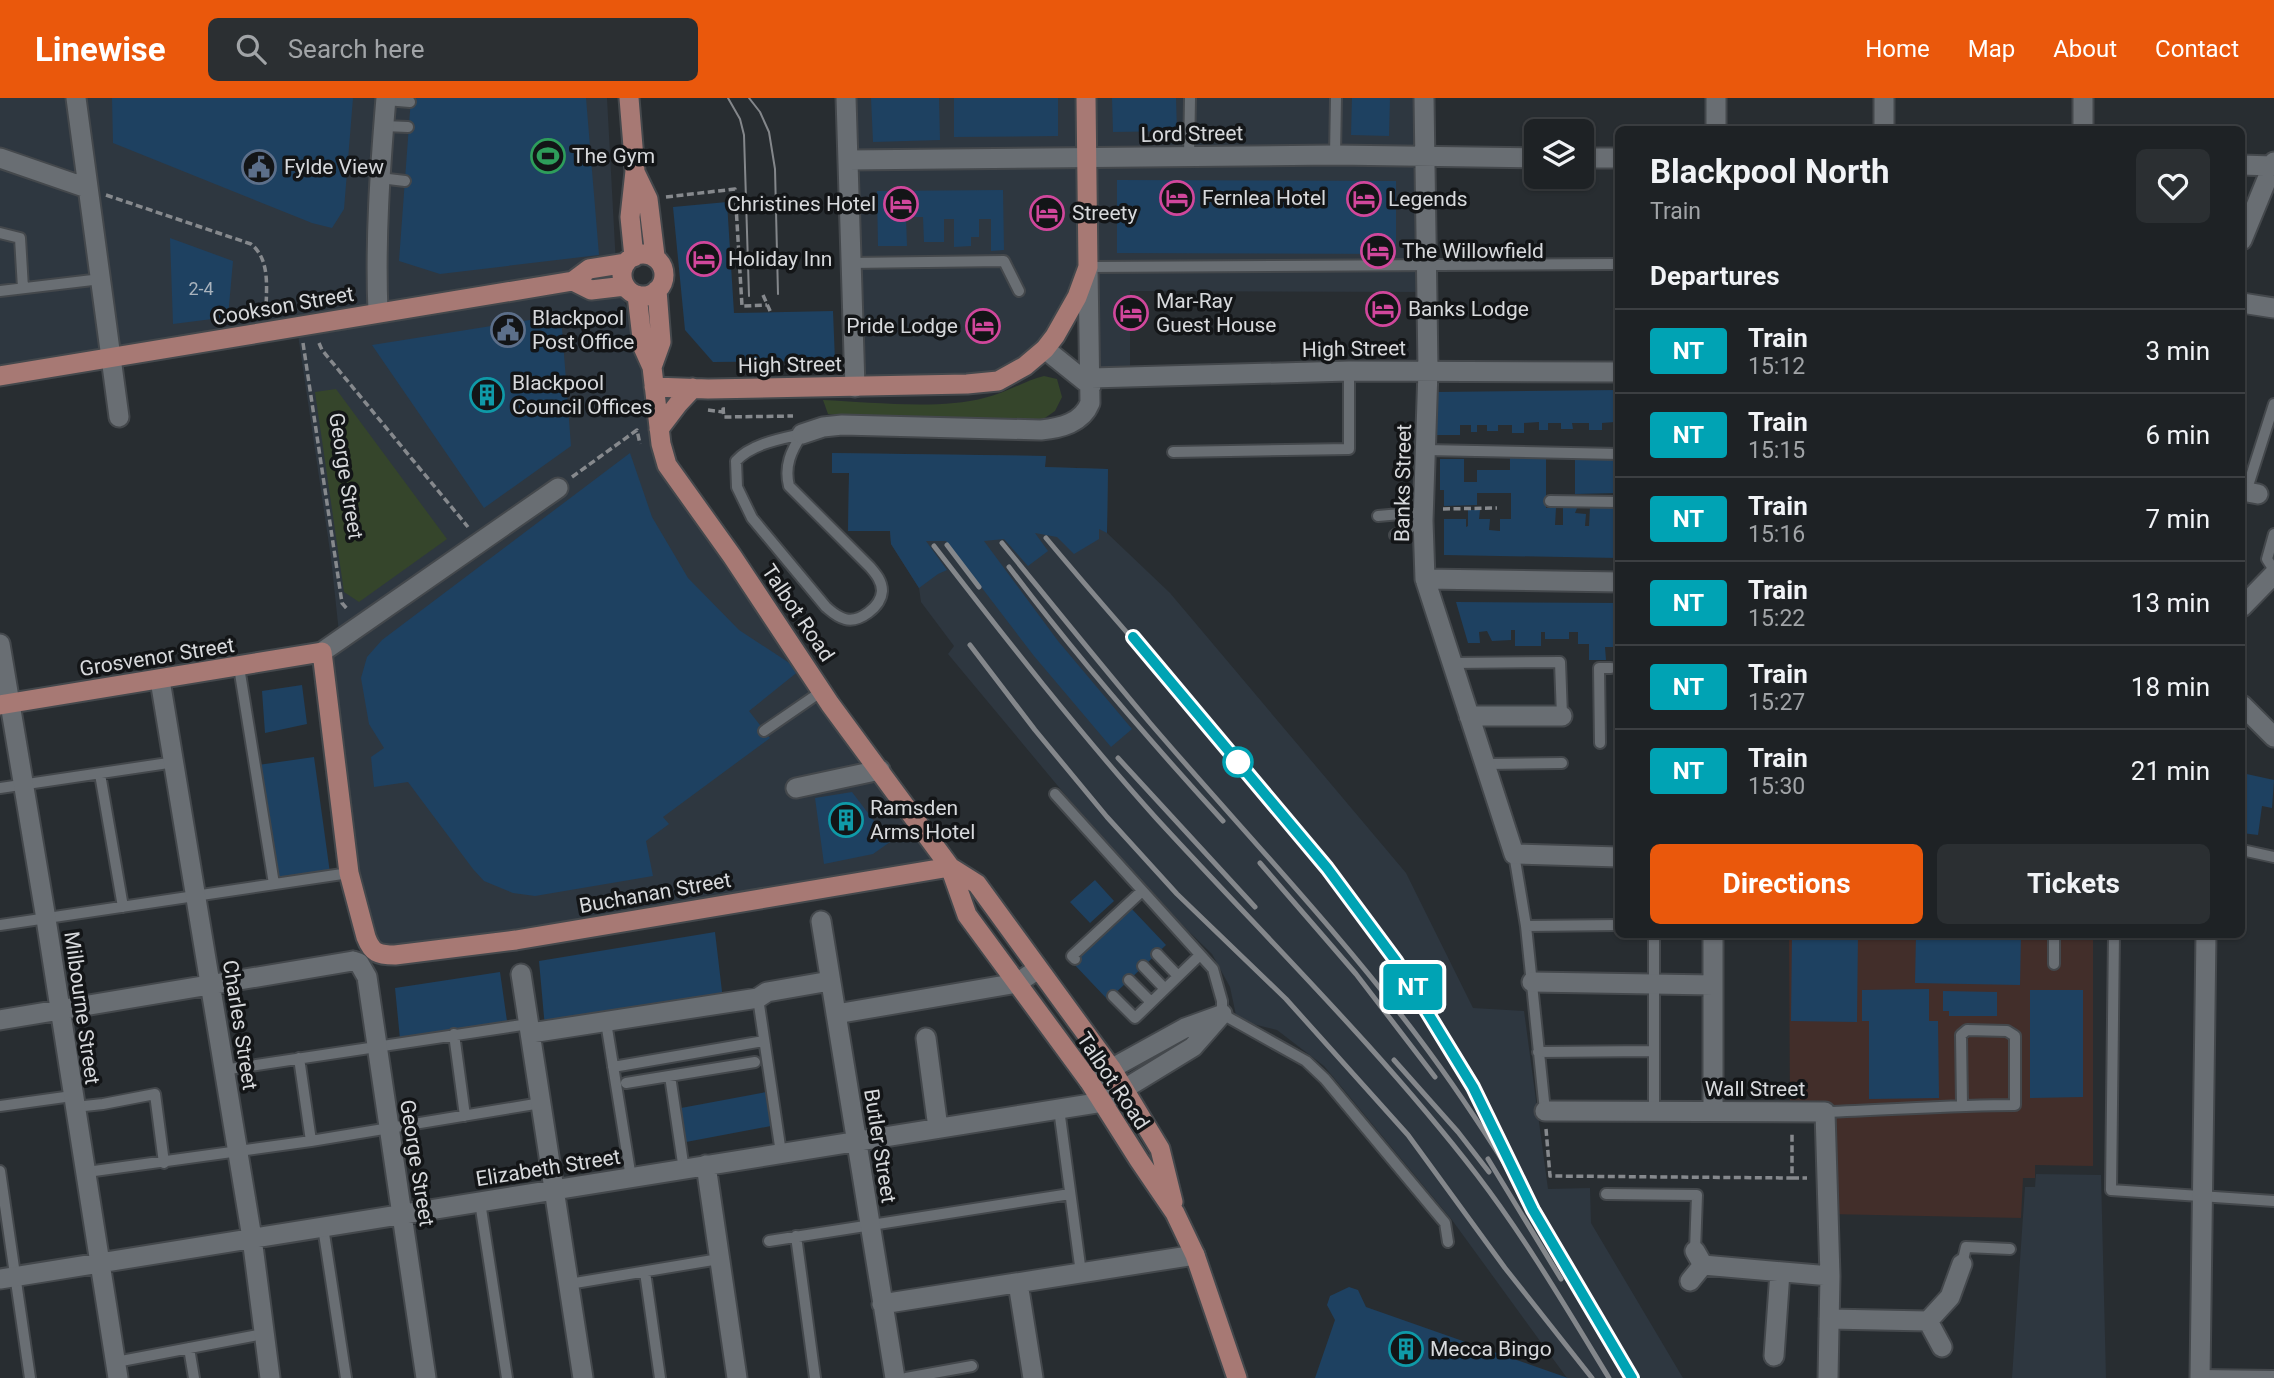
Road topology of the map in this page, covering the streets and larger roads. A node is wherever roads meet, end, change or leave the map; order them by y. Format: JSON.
{"nodes":[{"id":1,"x":76,"y":98,"type":"edge"},
{"id":2,"x":629,"y":98,"type":"edge"},
{"id":3,"x":846,"y":98,"type":"edge"},
{"id":4,"x":1086,"y":98,"type":"edge"},
{"id":5,"x":1424,"y":98,"type":"edge"},
{"id":6,"x":1716,"y":98,"type":"edge"},
{"id":7,"x":1884,"y":98,"type":"edge"},
{"id":8,"x":2083,"y":98,"type":"edge"},
{"id":9,"x":386,"y":99,"type":"edge"},
{"id":10,"x":1716,"y":126,"type":"edge"},
{"id":11,"x":1884,"y":126,"type":"edge"},
{"id":12,"x":2083,"y":126,"type":"edge"},
{"id":13,"x":1423,"y":157,"type":"junction"},
{"id":14,"x":0,"y":158,"type":"edge"},
{"id":15,"x":1088,"y":158,"type":"junction"},
{"id":16,"x":1524,"y":158,"type":"edge"},
{"id":17,"x":1594,"y":158,"type":"edge"},
{"id":18,"x":1615,"y":158,"type":"edge"},
{"id":19,"x":848,"y":160,"type":"junction"},
{"id":20,"x":2273,"y":164,"type":"edge"},
{"id":21,"x":2245,"y":165,"type":"edge"},
{"id":22,"x":635,"y":171,"type":"junction"},
{"id":23,"x":87,"y":188,"type":"junction"},
{"id":24,"x":2245,"y":233,"type":"edge"},
{"id":25,"x":655,"y":256,"type":"junction"},
{"id":26,"x":630,"y":260,"type":"junction"},
{"id":27,"x":1088,"y":267,"type":"junction"},
{"id":28,"x":573,"y":281,"type":"junction"},
{"id":29,"x":657,"y":290,"type":"junction"},
{"id":30,"x":631,"y":291,"type":"junction"},
{"id":31,"x":2245,"y":304,"type":"edge"},
{"id":32,"x":2274,"y":309,"type":"edge"},
{"id":33,"x":378,"y":312,"type":"junction"},
{"id":34,"x":1045,"y":349,"type":"junction"},
{"id":35,"x":111,"y":359,"type":"junction"},
{"id":36,"x":652,"y":367,"type":"junction"},
{"id":37,"x":1428,"y":370,"type":"junction"},
{"id":38,"x":1615,"y":372,"type":"edge"},
{"id":39,"x":0,"y":376,"type":"edge"},
{"id":40,"x":1091,"y":382,"type":"junction"},
{"id":41,"x":654,"y":387,"type":"junction"},
{"id":42,"x":855,"y":387,"type":"junction"},
{"id":43,"x":693,"y":388,"type":"junction"},
{"id":44,"x":119,"y":417,"type":"dead end"},
{"id":45,"x":804,"y":425,"type":"road end"},
{"id":46,"x":660,"y":436,"type":"junction"},
{"id":47,"x":558,"y":488,"type":"road end"},
{"id":48,"x":2274,"y":572,"type":"edge"},
{"id":49,"x":1425,"y":579,"type":"junction"},
{"id":50,"x":1615,"y":582,"type":"edge"},
{"id":51,"x":2245,"y":604,"type":"edge"},
{"id":52,"x":0,"y":645,"type":"edge"},
{"id":53,"x":322,"y":652,"type":"junction"},
{"id":54,"x":160,"y":680,"type":"junction"},
{"id":55,"x":5,"y":705,"type":"edge"},
{"id":56,"x":2245,"y":708,"type":"edge"},
{"id":57,"x":1469,"y":716,"type":"junction"},
{"id":58,"x":1562,"y":716,"type":"road end"},
{"id":59,"x":2274,"y":737,"type":"edge"},
{"id":60,"x":880,"y":770,"type":"junction"},
{"id":61,"x":796,"y":788,"type":"dead end"},
{"id":62,"x":1615,"y":857,"type":"edge"},
{"id":63,"x":950,"y":867,"type":"junction"},
{"id":64,"x":821,"y":921,"type":"dead end"},
{"id":65,"x":1713,"y":938,"type":"edge"},
{"id":66,"x":2206,"y":938,"type":"edge"},
{"id":67,"x":368,"y":942,"type":"junction"},
{"id":68,"x":354,"y":961,"type":"junction"},
{"id":69,"x":1038,"y":968,"type":"junction"},
{"id":70,"x":521,"y":974,"type":"dead end"},
{"id":71,"x":830,"y":981,"type":"junction"},
{"id":72,"x":1532,"y":982,"type":"road end"},
{"id":73,"x":1017,"y":983,"type":"junction"},
{"id":74,"x":211,"y":985,"type":"junction"},
{"id":75,"x":1713,"y":985,"type":"junction"},
{"id":76,"x":59,"y":1009,"type":"junction"},
{"id":77,"x":835,"y":1014,"type":"junction"},
{"id":78,"x":0,"y":1020,"type":"edge"},
{"id":79,"x":530,"y":1029,"type":"junction"},
{"id":80,"x":926,"y":1038,"type":"dead end"},
{"id":81,"x":1111,"y":1068,"type":"junction"},
{"id":82,"x":1089,"y":1081,"type":"junction"},
{"id":83,"x":1124,"y":1089,"type":"junction"},
{"id":84,"x":1103,"y":1102,"type":"junction"},
{"id":85,"x":1545,"y":1111,"type":"road end"},
{"id":86,"x":1713,"y":1111,"type":"junction"},
{"id":87,"x":938,"y":1128,"type":"junction"},
{"id":88,"x":856,"y":1141,"type":"junction"},
{"id":89,"x":706,"y":1166,"type":"junction"},
{"id":90,"x":554,"y":1190,"type":"junction"},
{"id":91,"x":1175,"y":1213,"type":"junction"},
{"id":92,"x":402,"y":1214,"type":"junction"},
{"id":93,"x":252,"y":1238,"type":"junction"},
{"id":94,"x":1195,"y":1255,"type":"junction"},
{"id":95,"x":101,"y":1262,"type":"junction"},
{"id":96,"x":1962,"y":1264,"type":"road end"},
{"id":97,"x":1780,"y":1272,"type":"junction"},
{"id":98,"x":1830,"y":1276,"type":"junction"},
{"id":99,"x":7,"y":1278,"type":"edge"},
{"id":100,"x":1690,"y":1281,"type":"dead end"},
{"id":101,"x":1018,"y":1283,"type":"junction"},
{"id":102,"x":883,"y":1304,"type":"junction"},
{"id":103,"x":1829,"y":1319,"type":"junction"},
{"id":104,"x":1928,"y":1321,"type":"junction"},
{"id":105,"x":1942,"y":1347,"type":"dead end"},
{"id":106,"x":1774,"y":1356,"type":"dead end"},
{"id":107,"x":117,"y":1370,"type":"edge"},
{"id":108,"x":2200,"y":1376,"type":"edge"},
{"id":109,"x":270,"y":1378,"type":"edge"},
{"id":110,"x":426,"y":1378,"type":"edge"},
{"id":111,"x":583,"y":1378,"type":"edge"},
{"id":112,"x":737,"y":1378,"type":"edge"},
{"id":113,"x":895,"y":1378,"type":"edge"},
{"id":114,"x":1033,"y":1378,"type":"edge"},
{"id":115,"x":1237,"y":1378,"type":"edge"},
{"id":116,"x":1828,"y":1378,"type":"edge"}],
"edges":[{"from":1,"to":23,"type":"street"},
{"from":2,"to":22,"type":"main road"},
{"from":3,"to":19,"type":"street"},
{"from":4,"to":15,"type":"main road"},
{"from":5,"to":13,"type":"street","name":"Banks Street"},
{"from":6,"to":10,"type":"street"},
{"from":7,"to":11,"type":"street"},
{"from":8,"to":12,"type":"street"},
{"from":9,"to":33,"type":"street"},
{"from":13,"to":15,"type":"street","name":"Lord Street"},
{"from":13,"to":16,"type":"street","name":"Lord Street"},
{"from":13,"to":37,"type":"street","name":"Banks Street"},
{"from":14,"to":23,"type":"street"},
{"from":15,"to":19,"type":"street","name":"Lord Street"},
{"from":15,"to":27,"type":"main road"},
{"from":17,"to":18,"type":"street"},
{"from":19,"to":42,"type":"street"},
{"from":20,"to":21,"type":"street"},
{"from":20,"to":24,"type":"street"},
{"from":22,"to":25,"type":"main road"},
{"from":22,"to":26,"type":"main road"},
{"from":23,"to":35,"type":"street"},
{"from":25,"to":26,"type":"main road"},
{"from":25,"to":29,"type":"main road"},
{"from":26,"to":28,"type":"main road","name":"Cookson Street"},
{"from":26,"to":30,"type":"main road"},
{"from":27,"to":34,"type":"main road","name":"High Street"},
{"from":27,"to":40,"type":"street"},
{"from":28,"to":30,"type":"main road","name":"Cookson Street"},
{"from":28,"to":33,"type":"main road","name":"Cookson Street"},
{"from":29,"to":30,"type":"main road"},
{"from":29,"to":36,"type":"main road","name":"Talbot Road"},
{"from":30,"to":36,"type":"main road","name":"Talbot Road"},
{"from":31,"to":32,"type":"street"},
{"from":33,"to":35,"type":"main road","name":"Cookson Street"},
{"from":34,"to":40,"type":"street"},
{"from":34,"to":42,"type":"main road","name":"High Street"},
{"from":35,"to":39,"type":"main road","name":"Cookson Street"},
{"from":35,"to":44,"type":"street"},
{"from":36,"to":41,"type":"main road","name":"Talbot Road"},
{"from":37,"to":38,"type":"street","name":"High Street"},
{"from":37,"to":40,"type":"street","name":"High Street"},
{"from":37,"to":49,"type":"street","name":"Banks Street"},
{"from":40,"to":45,"type":"street"},
{"from":41,"to":43,"type":"main road","name":"High Street"},
{"from":41,"to":46,"type":"main road","name":"Talbot Road"},
{"from":42,"to":43,"type":"main road","name":"High Street"},
{"from":43,"to":46,"type":"main road"},
{"from":46,"to":60,"type":"main road","name":"Talbot Road"},
{"from":47,"to":53,"type":"street"},
{"from":48,"to":51,"type":"street"},
{"from":49,"to":50,"type":"street"},
{"from":49,"to":57,"type":"street","name":"Banks Street"},
{"from":52,"to":55,"type":"street","name":"Milbourne Street"},
{"from":53,"to":54,"type":"main road","name":"Grosvenor Street"},
{"from":53,"to":67,"type":"main road"},
{"from":54,"to":55,"type":"main road","name":"Grosvenor Street"},
{"from":54,"to":74,"type":"street","name":"Charles Street"},
{"from":55,"to":76,"type":"street","name":"Milbourne Street"},
{"from":56,"to":59,"type":"street"},
{"from":57,"to":58,"type":"street"},
{"from":57,"to":62,"type":"street","name":"Banks Street"},
{"from":60,"to":61,"type":"street"},
{"from":60,"to":63,"type":"main road","name":"Talbot Road"},
{"from":63,"to":67,"type":"main road","name":"Buchanan Street"},
{"from":63,"to":69,"type":"main road","name":"Talbot Road"},
{"from":63,"to":73,"type":"main road","name":"Talbot Road"},
{"from":64,"to":71,"type":"street","name":"Butler Street"},
{"from":65,"to":75,"type":"street"},
{"from":66,"to":108,"type":"street"},
{"from":67,"to":68,"type":"street"},
{"from":68,"to":74,"type":"street"},
{"from":68,"to":92,"type":"street","name":"George Street"},
{"from":69,"to":73,"type":"street"},
{"from":69,"to":81,"type":"main road","name":"Talbot Road"},
{"from":70,"to":79,"type":"street"},
{"from":71,"to":77,"type":"street","name":"Butler Street"},
{"from":71,"to":79,"type":"street"},
{"from":72,"to":75,"type":"street"},
{"from":73,"to":77,"type":"street"},
{"from":73,"to":82,"type":"main road","name":"Talbot Road"},
{"from":74,"to":76,"type":"street"},
{"from":74,"to":93,"type":"street","name":"Charles Street"},
{"from":75,"to":86,"type":"street"},
{"from":76,"to":78,"type":"street"},
{"from":76,"to":95,"type":"street","name":"Milbourne Street"},
{"from":77,"to":88,"type":"street","name":"Butler Street"},
{"from":79,"to":90,"type":"street"},
{"from":80,"to":87,"type":"street"},
{"from":81,"to":82,"type":"street"},
{"from":81,"to":83,"type":"main road","name":"Talbot Road"},
{"from":81,"to":83,"type":"street","name":"Talbot Road"},
{"from":82,"to":84,"type":"main road","name":"Talbot Road"},
{"from":83,"to":84,"type":"street"},
{"from":83,"to":91,"type":"main road","name":"Talbot Road"},
{"from":84,"to":87,"type":"street","name":"Elizabeth Street"},
{"from":84,"to":91,"type":"main road","name":"Talbot Road"},
{"from":85,"to":86,"type":"street","name":"Wall Street"},
{"from":86,"to":98,"type":"street","name":"Wall Street"},
{"from":87,"to":88,"type":"street","name":"Elizabeth Street"},
{"from":88,"to":89,"type":"street","name":"Elizabeth Street"},
{"from":88,"to":102,"type":"street","name":"Butler Street"},
{"from":89,"to":90,"type":"street","name":"Elizabeth Street"},
{"from":89,"to":112,"type":"street"},
{"from":90,"to":92,"type":"street","name":"Elizabeth Street"},
{"from":90,"to":111,"type":"street"},
{"from":91,"to":94,"type":"main road","name":"Talbot Road"},
{"from":92,"to":93,"type":"street","name":"Elizabeth Street"},
{"from":92,"to":110,"type":"street","name":"George Street"},
{"from":93,"to":95,"type":"street","name":"Elizabeth Street"},
{"from":93,"to":109,"type":"street","name":"Charles Street"},
{"from":94,"to":101,"type":"street"},
{"from":94,"to":115,"type":"main road","name":"Talbot Road"},
{"from":95,"to":99,"type":"street","name":"Elizabeth Street"},
{"from":95,"to":107,"type":"street","name":"Milbourne Street"},
{"from":96,"to":104,"type":"street"},
{"from":97,"to":98,"type":"street"},
{"from":97,"to":100,"type":"street"},
{"from":97,"to":106,"type":"street"},
{"from":98,"to":103,"type":"street","name":"Wall Street"},
{"from":101,"to":102,"type":"street"},
{"from":101,"to":114,"type":"street"},
{"from":102,"to":113,"type":"street","name":"Butler Street"},
{"from":103,"to":104,"type":"street"},
{"from":103,"to":116,"type":"street","name":"Wall Street"},
{"from":104,"to":105,"type":"street"}]}
